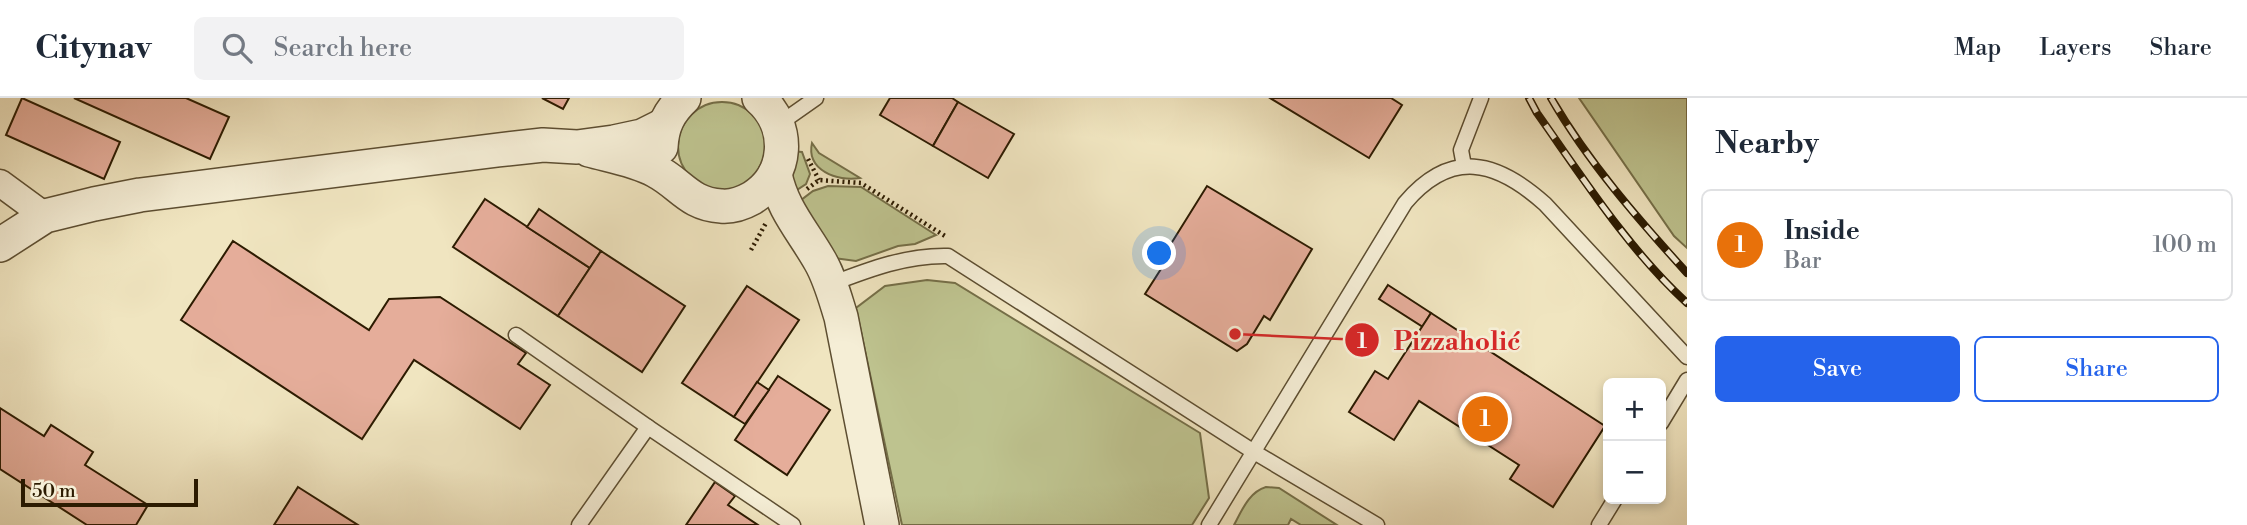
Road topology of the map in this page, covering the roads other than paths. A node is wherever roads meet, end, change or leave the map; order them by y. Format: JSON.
{"nodes":[{"id":1,"x":684,"y":98,"type":"edge"},
{"id":2,"x":759,"y":98,"type":"edge"},
{"id":3,"x":816,"y":98,"type":"edge"},
{"id":4,"x":1481,"y":98,"type":"edge"},
{"id":5,"x":779,"y":124,"type":"junction"},
{"id":6,"x":664,"y":125,"type":"junction"},
{"id":7,"x":577,"y":147,"type":"junction"},
{"id":8,"x":1464,"y":166,"type":"junction"},
{"id":9,"x":775,"y":174,"type":"junction"},
{"id":10,"x":673,"y":182,"type":"junction"},
{"id":11,"x":0,"y":183,"type":"edge"},
{"id":12,"x":724,"y":206,"type":"junction"},
{"id":13,"x":44,"y":216,"type":"junction"},
{"id":14,"x":808,"y":243,"type":"junction"},
{"id":15,"x":0,"y":245,"type":"edge"},
{"id":16,"x":831,"y":284,"type":"junction"},
{"id":17,"x":516,"y":335,"type":"dead end"},
{"id":18,"x":1687,"y":357,"type":"edge"},
{"id":19,"x":1687,"y":380,"type":"edge"},
{"id":20,"x":1666,"y":415,"type":"edge"},
{"id":21,"x":648,"y":426,"type":"junction"},
{"id":22,"x":1254,"y":452,"type":"junction"},
{"id":23,"x":1612,"y":504,"type":"edge"},
{"id":24,"x":579,"y":525,"type":"edge"},
{"id":25,"x":793,"y":525,"type":"edge"},
{"id":26,"x":882,"y":525,"type":"edge"},
{"id":27,"x":1209,"y":525,"type":"edge"},
{"id":28,"x":1377,"y":525,"type":"edge"},
{"id":29,"x":1599,"y":525,"type":"edge"}],
"edges":[{"from":1,"to":6,"type":"street"},
{"from":2,"to":5,"type":"street"},
{"from":3,"to":5,"type":"lane"},
{"from":4,"to":8,"type":"lane"},
{"from":5,"to":9,"type":"street"},
{"from":6,"to":7,"type":"street"},
{"from":6,"to":10,"type":"street"},
{"from":7,"to":10,"type":"street"},
{"from":7,"to":13,"type":"street"},
{"from":8,"to":18,"type":"lane"},
{"from":8,"to":22,"type":"lane"},
{"from":9,"to":12,"type":"street"},
{"from":9,"to":14,"type":"street"},
{"from":10,"to":12,"type":"street"},
{"from":11,"to":13,"type":"street"},
{"from":12,"to":14,"type":"street"},
{"from":13,"to":15,"type":"street"},
{"from":14,"to":16,"type":"street"},
{"from":16,"to":22,"type":"lane"},
{"from":16,"to":26,"type":"street"},
{"from":17,"to":21,"type":"lane"},
{"from":19,"to":20,"type":"lane"},
{"from":21,"to":24,"type":"lane"},
{"from":21,"to":25,"type":"lane"},
{"from":22,"to":27,"type":"lane"},
{"from":22,"to":28,"type":"lane"},
{"from":23,"to":29,"type":"lane"}]}
